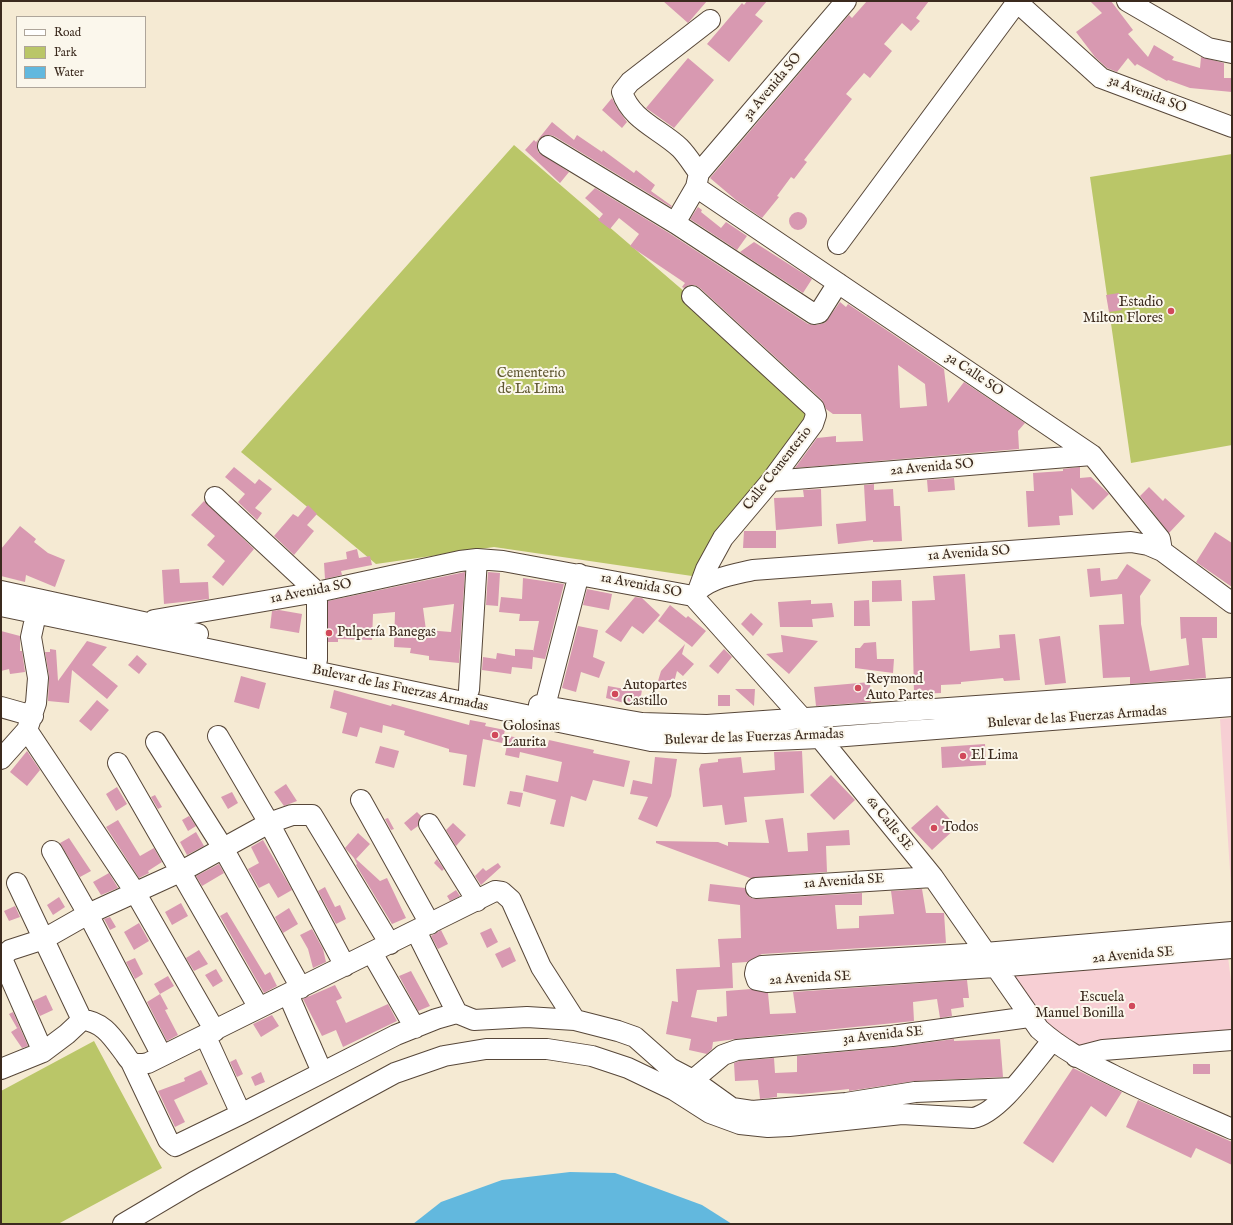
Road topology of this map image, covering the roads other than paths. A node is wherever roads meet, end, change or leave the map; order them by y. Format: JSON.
{"nodes":[{"id":1,"x":846,"y":1,"type":"edge"},
{"id":2,"x":1017,"y":1,"type":"edge"},
{"id":3,"x":1127,"y":1,"type":"edge"},
{"id":4,"x":710,"y":20,"type":"dead end"},
{"id":5,"x":1232,"y":53,"type":"edge"},
{"id":6,"x":1232,"y":127,"type":"edge"},
{"id":7,"x":548,"y":146,"type":"dead end"},
{"id":8,"x":698,"y":180,"type":"junction"},
{"id":9,"x":675,"y":223,"type":"junction"},
{"id":10,"x":838,"y":244,"type":"dead end"},
{"id":11,"x":838,"y":283,"type":"junction"},
{"id":12,"x":692,"y":296,"type":"dead end"},
{"id":13,"x":1092,"y":455,"type":"junction"},
{"id":14,"x":772,"y":481,"type":"junction"},
{"id":15,"x":215,"y":497,"type":"dead end"},
{"id":16,"x":1162,"y":552,"type":"junction"},
{"id":17,"x":477,"y":559,"type":"junction"},
{"id":18,"x":579,"y":574,"type":"junction"},
{"id":19,"x":1,"y":591,"type":"edge"},
{"id":20,"x":317,"y":592,"type":"junction"},
{"id":21,"x":696,"y":592,"type":"junction"},
{"id":22,"x":1232,"y":603,"type":"edge"},
{"id":23,"x":1,"y":606,"type":"edge"},
{"id":24,"x":36,"y":614,"type":"junction"},
{"id":25,"x":143,"y":622,"type":"junction"},
{"id":26,"x":318,"y":660,"type":"junction"},
{"id":27,"x":1232,"y":688,"type":"edge"},
{"id":28,"x":469,"y":690,"type":"junction"},
{"id":29,"x":545,"y":706,"type":"junction"},
{"id":30,"x":1232,"y":706,"type":"edge"},
{"id":31,"x":1,"y":707,"type":"edge"},
{"id":32,"x":802,"y":718,"type":"junction"},
{"id":33,"x":30,"y":723,"type":"junction"},
{"id":34,"x":218,"y":736,"type":"dead end"},
{"id":35,"x":820,"y":738,"type":"junction"},
{"id":36,"x":156,"y":742,"type":"dead end"},
{"id":37,"x":1,"y":759,"type":"edge"},
{"id":38,"x":118,"y":763,"type":"dead end"},
{"id":39,"x":361,"y":800,"type":"dead end"},
{"id":40,"x":269,"y":823,"type":"junction"},
{"id":41,"x":429,"y":824,"type":"dead end"},
{"id":42,"x":223,"y":848,"type":"junction"},
{"id":43,"x":52,"y":851,"type":"dead end"},
{"id":44,"x":180,"y":872,"type":"junction"},
{"id":45,"x":932,"y":877,"type":"junction"},
{"id":46,"x":17,"y":883,"type":"dead end"},
{"id":47,"x":756,"y":888,"type":"dead end"},
{"id":48,"x":135,"y":892,"type":"junction"},
{"id":49,"x":477,"y":901,"type":"junction"},
{"id":50,"x":88,"y":914,"type":"junction"},
{"id":51,"x":423,"y":928,"type":"junction"},
{"id":52,"x":1232,"y":932,"type":"edge"},
{"id":53,"x":44,"y":939,"type":"junction"},
{"id":54,"x":390,"y":944,"type":"junction"},
{"id":55,"x":1232,"y":948,"type":"edge"},
{"id":56,"x":372,"y":953,"type":"junction"},
{"id":57,"x":990,"y":960,"type":"junction"},
{"id":58,"x":345,"y":966,"type":"junction"},
{"id":59,"x":295,"y":991,"type":"junction"},
{"id":60,"x":259,"y":1008,"type":"junction"},
{"id":61,"x":457,"y":1013,"type":"junction"},
{"id":62,"x":1029,"y":1017,"type":"junction"},
{"id":63,"x":82,"y":1020,"type":"junction"},
{"id":64,"x":575,"y":1020,"type":"junction"},
{"id":65,"x":415,"y":1028,"type":"junction"},
{"id":66,"x":210,"y":1033,"type":"junction"},
{"id":67,"x":1232,"y":1040,"type":"edge"},
{"id":68,"x":1052,"y":1041,"type":"junction"},
{"id":69,"x":43,"y":1052,"type":"junction"},
{"id":70,"x":162,"y":1056,"type":"junction"},
{"id":71,"x":1076,"y":1057,"type":"junction"},
{"id":72,"x":131,"y":1062,"type":"junction"},
{"id":73,"x":1,"y":1069,"type":"edge"},
{"id":74,"x":322,"y":1072,"type":"junction"},
{"id":75,"x":693,"y":1080,"type":"junction"},
{"id":76,"x":1013,"y":1088,"type":"junction"},
{"id":77,"x":242,"y":1114,"type":"junction"},
{"id":78,"x":1232,"y":1129,"type":"edge"},
{"id":79,"x":123,"y":1224,"type":"edge"}],
"edges":[{"from":1,"to":8,"type":"street","name":"3a Avenida SO"},
{"from":2,"to":6,"type":"street","name":"3a Avenida SO"},
{"from":2,"to":10,"type":"street"},
{"from":3,"to":5,"type":"street"},
{"from":4,"to":8,"type":"street","name":"3a Calle SO"},
{"from":7,"to":9,"type":"street"},
{"from":8,"to":9,"type":"street","name":"3a Avenida SO"},
{"from":8,"to":11,"type":"street","name":"3a Calle SO"},
{"from":9,"to":11,"type":"street"},
{"from":11,"to":13,"type":"street","name":"3a Calle SO"},
{"from":12,"to":14,"type":"street","name":"Calle Cementerio"},
{"from":13,"to":14,"type":"street","name":"2a Avenida SO"},
{"from":13,"to":16,"type":"street","name":"3a Calle SO"},
{"from":14,"to":21,"type":"street","name":"Calle Cementerio"},
{"from":15,"to":20,"type":"street"},
{"from":16,"to":21,"type":"street","name":"1a Avenida SO"},
{"from":16,"to":22,"type":"street"},
{"from":17,"to":18,"type":"street","name":"1a Avenida SO"},
{"from":17,"to":20,"type":"street","name":"1a Avenida SO"},
{"from":17,"to":28,"type":"street"},
{"from":18,"to":21,"type":"street","name":"1a Avenida SO"},
{"from":18,"to":29,"type":"street"},
{"from":19,"to":25,"type":"street","name":"Bulevar de las Fuerzas Armadas"},
{"from":20,"to":25,"type":"street","name":"1a Avenida SO"},
{"from":20,"to":26,"type":"street"},
{"from":21,"to":32,"type":"street","name":"6a Calle SE"},
{"from":23,"to":24,"type":"street","name":"Bulevar de las Fuerzas Armadas"},
{"from":24,"to":33,"type":"street"},
{"from":24,"to":35,"type":"street","name":"Bulevar de las Fuerzas Armadas"},
{"from":25,"to":26,"type":"street","name":"Bulevar de las Fuerzas Armadas"},
{"from":26,"to":28,"type":"street","name":"Bulevar de las Fuerzas Armadas"},
{"from":27,"to":32,"type":"street","name":"Bulevar de las Fuerzas Armadas"},
{"from":28,"to":29,"type":"street","name":"Bulevar de las Fuerzas Armadas"},
{"from":29,"to":32,"type":"street","name":"Bulevar de las Fuerzas Armadas"},
{"from":30,"to":35,"type":"street","name":"Bulevar de las Fuerzas Armadas"},
{"from":31,"to":33,"type":"street"},
{"from":32,"to":35,"type":"street","name":"6a Calle SE"},
{"from":33,"to":37,"type":"street"},
{"from":33,"to":48,"type":"street"},
{"from":34,"to":40,"type":"street"},
{"from":35,"to":45,"type":"street","name":"6a Calle SE"},
{"from":36,"to":42,"type":"street"},
{"from":38,"to":44,"type":"street"},
{"from":39,"to":51,"type":"street"},
{"from":40,"to":42,"type":"street"},
{"from":40,"to":54,"type":"street"},
{"from":40,"to":58,"type":"street"},
{"from":41,"to":49,"type":"street"},
{"from":42,"to":44,"type":"street"},
{"from":42,"to":59,"type":"street"},
{"from":43,"to":50,"type":"street"},
{"from":44,"to":48,"type":"street"},
{"from":44,"to":60,"type":"street"},
{"from":45,"to":47,"type":"street","name":"1a Avenida SE"},
{"from":45,"to":57,"type":"street","name":"6a Calle SE"},
{"from":46,"to":53,"type":"street"},
{"from":48,"to":50,"type":"street"},
{"from":48,"to":66,"type":"street"},
{"from":49,"to":51,"type":"street"},
{"from":49,"to":64,"type":"street"},
{"from":50,"to":53,"type":"street"},
{"from":50,"to":70,"type":"street"},
{"from":51,"to":54,"type":"street"},
{"from":51,"to":61,"type":"street"},
{"from":52,"to":57,"type":"street","name":"2a Avenida SE"},
{"from":53,"to":63,"type":"street"},
{"from":53,"to":69,"type":"street"},
{"from":54,"to":56,"type":"street"},
{"from":55,"to":57,"type":"street","name":"2a Avenida SE"},
{"from":56,"to":58,"type":"street"},
{"from":56,"to":65,"type":"street"},
{"from":57,"to":57,"type":"street","name":"2a Avenida SE"},
{"from":57,"to":62,"type":"street","name":"6a Calle SE"},
{"from":58,"to":59,"type":"street"},
{"from":59,"to":60,"type":"street"},
{"from":59,"to":74,"type":"street"},
{"from":60,"to":66,"type":"street"},
{"from":61,"to":64,"type":"street"},
{"from":61,"to":65,"type":"street"},
{"from":62,"to":68,"type":"street","name":"6a Calle SE"},
{"from":62,"to":75,"type":"street","name":"3a Avenida SE"},
{"from":63,"to":69,"type":"street"},
{"from":63,"to":72,"type":"street"},
{"from":64,"to":75,"type":"street"},
{"from":65,"to":74,"type":"street"},
{"from":66,"to":70,"type":"street"},
{"from":66,"to":77,"type":"street"},
{"from":67,"to":71,"type":"street"},
{"from":68,"to":71,"type":"street","name":"6a Calle SE"},
{"from":68,"to":76,"type":"street"},
{"from":69,"to":73,"type":"street"},
{"from":70,"to":72,"type":"street"},
{"from":71,"to":78,"type":"street","name":"6a Calle SE"},
{"from":72,"to":77,"type":"street"},
{"from":74,"to":77,"type":"street"},
{"from":75,"to":76,"type":"street"},
{"from":76,"to":79,"type":"street"}]}
